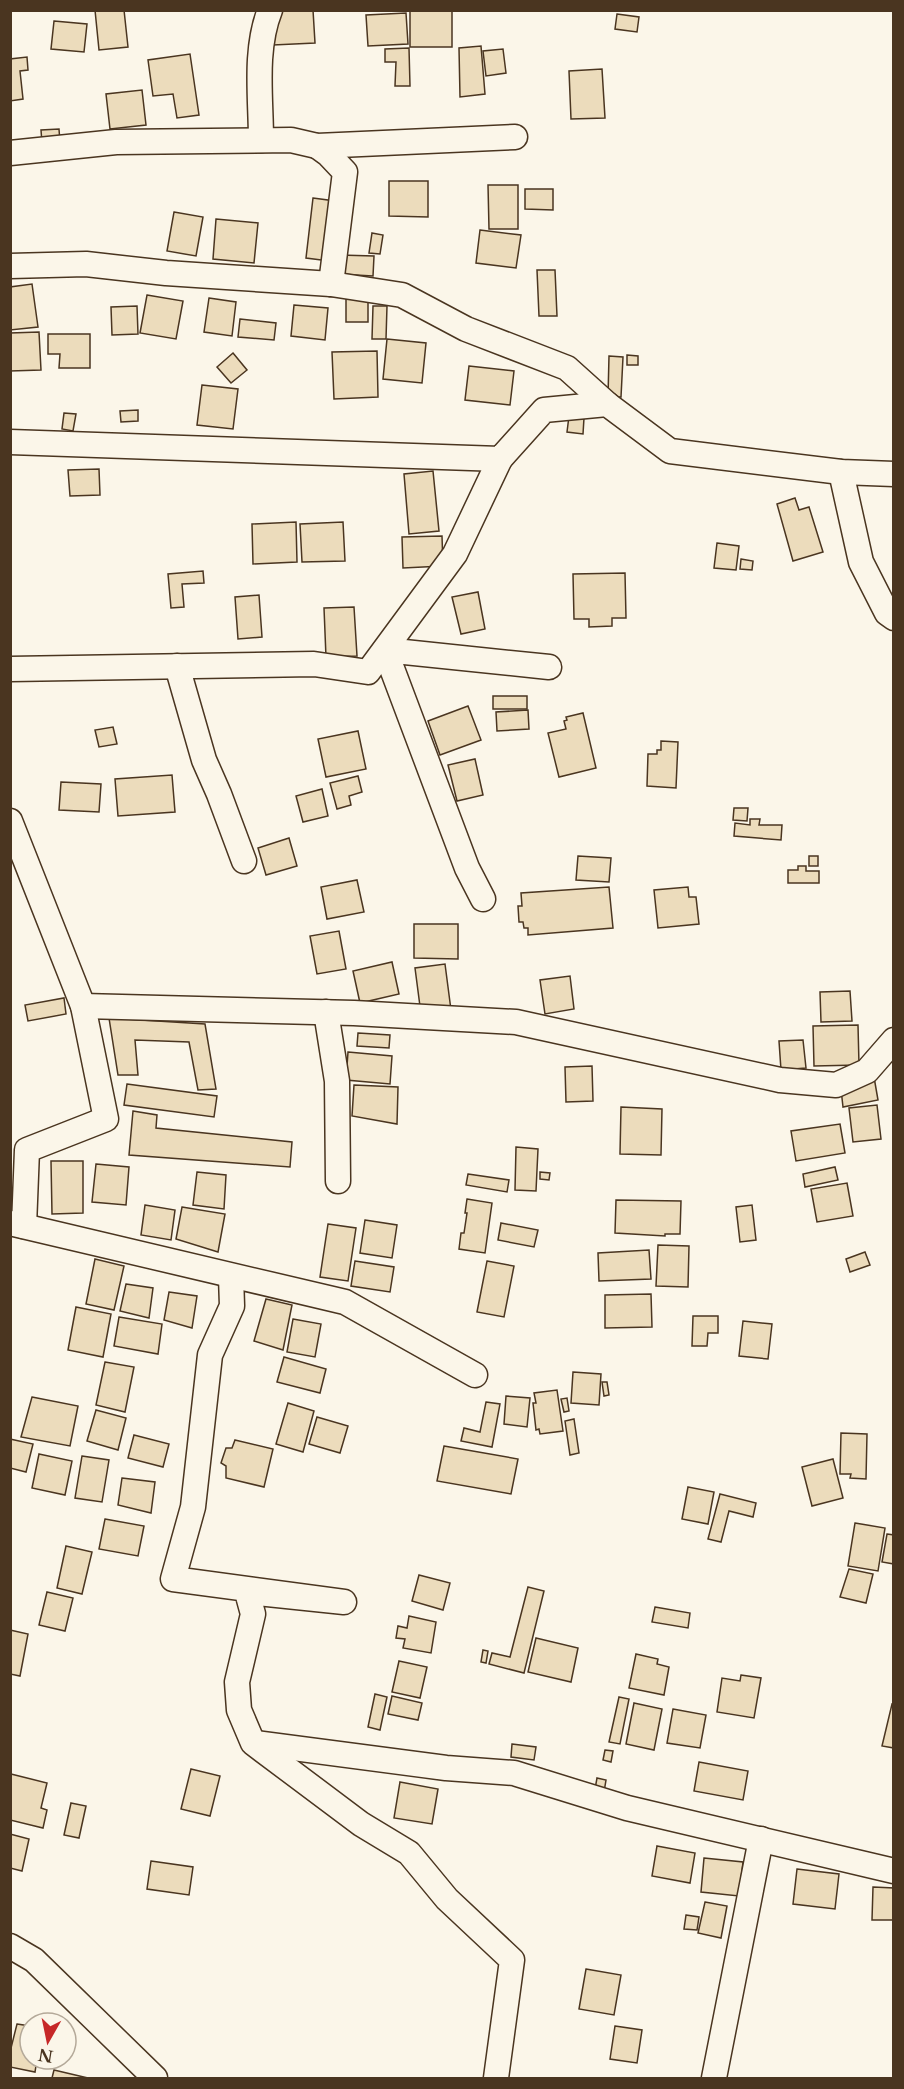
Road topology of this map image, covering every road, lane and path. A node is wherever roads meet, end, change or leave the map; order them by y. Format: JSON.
{"nodes":[{"id":1,"x":270,"y":10,"type":"edge"},
{"id":2,"x":515,"y":137,"type":"dead end"},
{"id":3,"x":261,"y":140,"type":"junction"},
{"id":4,"x":317,"y":146,"type":"junction"},
{"id":5,"x":10,"y":153,"type":"edge"},
{"id":6,"x":10,"y":266,"type":"edge"},
{"id":7,"x":331,"y":284,"type":"junction"},
{"id":8,"x":607,"y":404,"type":"junction"},
{"id":9,"x":10,"y":442,"type":"edge"},
{"id":10,"x":500,"y":459,"type":"junction"},
{"id":11,"x":841,"y":472,"type":"junction"},
{"id":12,"x":894,"y":474,"type":"edge"},
{"id":13,"x":894,"y":618,"type":"edge"},
{"id":14,"x":385,"y":650,"type":"junction"},
{"id":15,"x":177,"y":666,"type":"junction"},
{"id":16,"x":549,"y":667,"type":"dead end"},
{"id":17,"x":10,"y":669,"type":"edge"},
{"id":18,"x":10,"y":821,"type":"edge"},
{"id":19,"x":243,"y":861,"type":"dead end"},
{"id":20,"x":483,"y":898,"type":"dead end"},
{"id":21,"x":83,"y":1006,"type":"junction"},
{"id":22,"x":326,"y":1012,"type":"junction"},
{"id":23,"x":894,"y":1040,"type":"edge"},
{"id":24,"x":338,"y":1181,"type":"dead end"},
{"id":25,"x":17,"y":1224,"type":"edge"},
{"id":26,"x":231,"y":1276,"type":"junction"},
{"id":27,"x":475,"y":1375,"type":"dead end"},
{"id":28,"x":253,"y":1743,"type":"junction"},
{"id":29,"x":761,"y":1839,"type":"junction"},
{"id":30,"x":894,"y":1871,"type":"edge"},
{"id":31,"x":10,"y":1946,"type":"edge"},
{"id":32,"x":155,"y":2079,"type":"edge"},
{"id":33,"x":496,"y":2079,"type":"edge"},
{"id":34,"x":714,"y":2079,"type":"edge"}],
"edges":[{"from":1,"to":3,"type":"street"},
{"from":2,"to":4,"type":"street"},
{"from":3,"to":4,"type":"street"},
{"from":3,"to":5,"type":"street"},
{"from":4,"to":7,"type":"street"},
{"from":6,"to":7,"type":"street"},
{"from":7,"to":8,"type":"street"},
{"from":8,"to":10,"type":"street"},
{"from":8,"to":11,"type":"street"},
{"from":9,"to":10,"type":"street"},
{"from":10,"to":14,"type":"street"},
{"from":11,"to":12,"type":"street"},
{"from":11,"to":13,"type":"street"},
{"from":14,"to":15,"type":"street"},
{"from":14,"to":16,"type":"street"},
{"from":14,"to":20,"type":"street"},
{"from":15,"to":17,"type":"street"},
{"from":15,"to":19,"type":"street"},
{"from":18,"to":21,"type":"street"},
{"from":21,"to":22,"type":"street"},
{"from":21,"to":25,"type":"street"},
{"from":22,"to":23,"type":"street"},
{"from":22,"to":24,"type":"street"},
{"from":25,"to":26,"type":"street"},
{"from":26,"to":27,"type":"street"},
{"from":26,"to":28,"type":"street"},
{"from":28,"to":29,"type":"street"},
{"from":28,"to":33,"type":"street"},
{"from":29,"to":30,"type":"street"},
{"from":29,"to":34,"type":"street"},
{"from":31,"to":32,"type":"street"}]}
